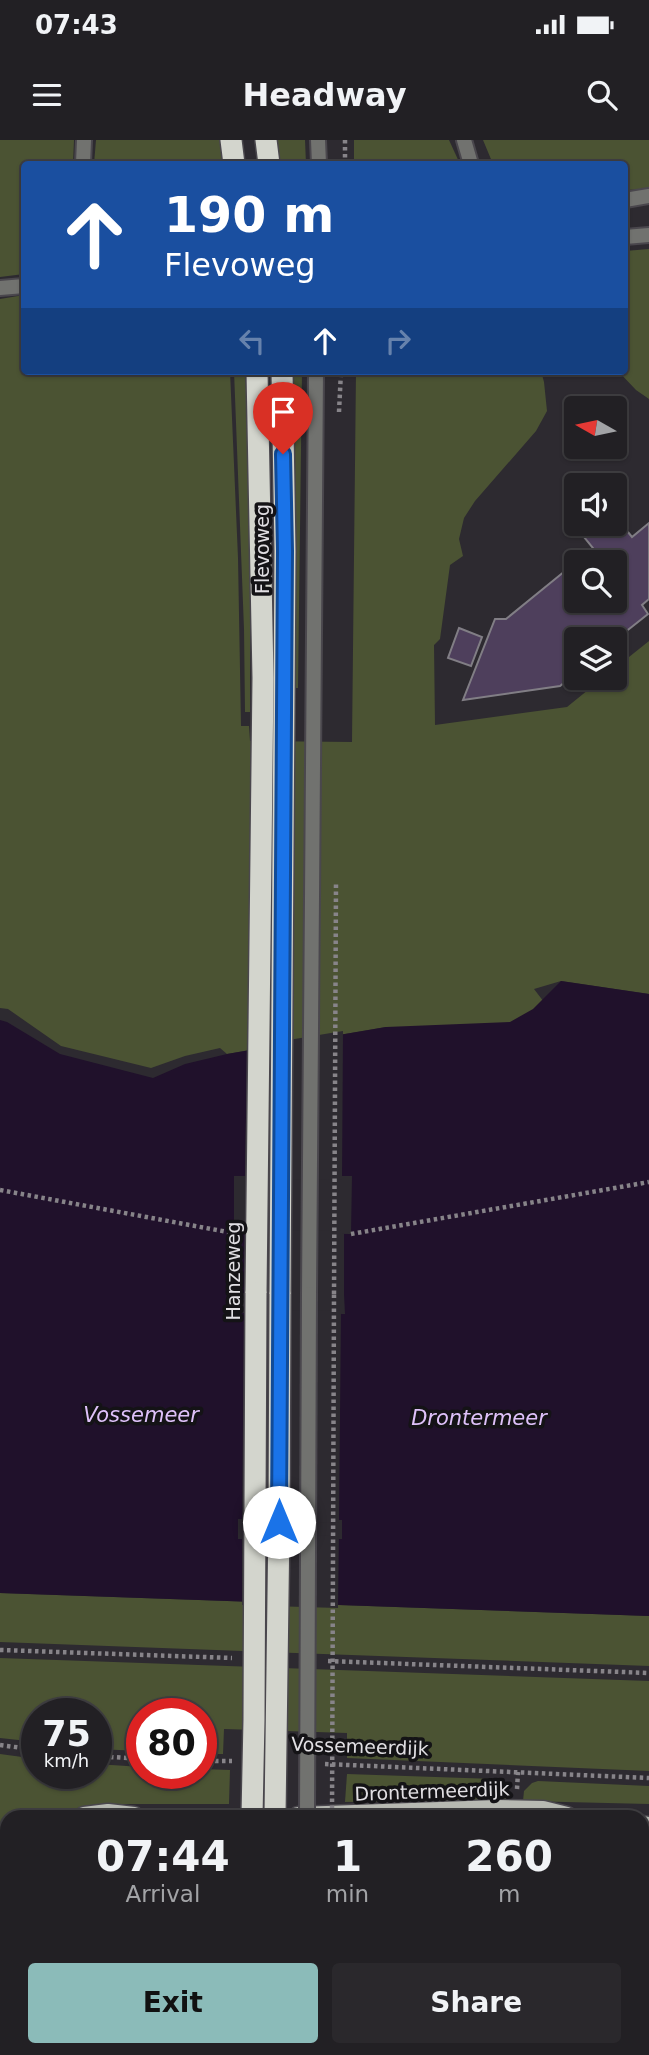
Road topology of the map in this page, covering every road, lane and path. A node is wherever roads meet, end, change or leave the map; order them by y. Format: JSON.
{"nodes":[{"id":1,"x":84,"y":140,"type":"edge"},
{"id":2,"x":231,"y":140,"type":"edge"},
{"id":3,"x":266,"y":140,"type":"edge"},
{"id":4,"x":318,"y":140,"type":"edge"},
{"id":5,"x":345,"y":140,"type":"edge"},
{"id":6,"x":464,"y":140,"type":"edge"},
{"id":7,"x":83,"y":161,"type":"edge"},
{"id":8,"x":234,"y":161,"type":"edge"},
{"id":9,"x":269,"y":161,"type":"edge"},
{"id":10,"x":318,"y":161,"type":"edge"},
{"id":11,"x":345,"y":161,"type":"edge"},
{"id":12,"x":470,"y":161,"type":"edge"},
{"id":13,"x":649,"y":196,"type":"edge"},
{"id":14,"x":628,"y":200,"type":"edge"},
{"id":15,"x":649,"y":235,"type":"edge"},
{"id":16,"x":628,"y":237,"type":"edge"},
{"id":17,"x":21,"y":286,"type":"edge"},
{"id":18,"x":0,"y":288,"type":"edge"},
{"id":19,"x":257,"y":375,"type":"edge"},
{"id":20,"x":282,"y":375,"type":"edge"},
{"id":21,"x":316,"y":375,"type":"edge"},
{"id":22,"x":262,"y":726,"type":"joint"},
{"id":23,"x":336,"y":878,"type":"dead end"},
{"id":24,"x":649,"y":1182,"type":"edge"},
{"id":25,"x":0,"y":1190,"type":"edge"},
{"id":26,"x":233,"y":1233,"type":"dead end"},
{"id":27,"x":351,"y":1234,"type":"dead end"},
{"id":28,"x":0,"y":1745,"type":"edge"},
{"id":29,"x":21,"y":1748,"type":"edge"},
{"id":30,"x":217,"y":1761,"type":"edge"},
{"id":31,"x":242,"y":1761,"type":"dead end"},
{"id":32,"x":325,"y":1764,"type":"dead end"},
{"id":33,"x":518,"y":1772,"type":"joint"},
{"id":34,"x":649,"y":1778,"type":"edge"},
{"id":35,"x":252,"y":1810,"type":"edge"},
{"id":36,"x":275,"y":1810,"type":"edge"},
{"id":37,"x":307,"y":1810,"type":"edge"},
{"id":38,"x":332,"y":1810,"type":"edge"},
{"id":39,"x":469,"y":1810,"type":"edge"},
{"id":40,"x":543,"y":1810,"type":"edge"}],
"edges":[{"from":1,"to":7,"type":"street"},
{"from":2,"to":8,"type":"highway"},
{"from":3,"to":9,"type":"highway"},
{"from":4,"to":10,"type":"street"},
{"from":5,"to":11,"type":"path"},
{"from":6,"to":12,"type":"street"},
{"from":13,"to":14,"type":"street"},
{"from":15,"to":16,"type":"street"},
{"from":17,"to":18,"type":"street"},
{"from":19,"to":22,"type":"highway","name":"Flevoweg"},
{"from":20,"to":36,"type":"highway","name":"Flevoweg","bridge":true},
{"from":21,"to":37,"type":"street","bridge":true},
{"from":22,"to":35,"type":"highway","name":"Hanzeweg","bridge":true},
{"from":23,"to":38,"type":"path","bridge":true},
{"from":24,"to":27,"type":"path"},
{"from":25,"to":26,"type":"path"},
{"from":28,"to":29,"type":"path"},
{"from":30,"to":31,"type":"path"},
{"from":32,"to":33,"type":"path","name":"Vossemeerdijk"},
{"from":33,"to":34,"type":"path","name":"Drontermeerdijk"},
{"from":39,"to":40,"type":"main road","name":"Drontermeerdijk"}]}
